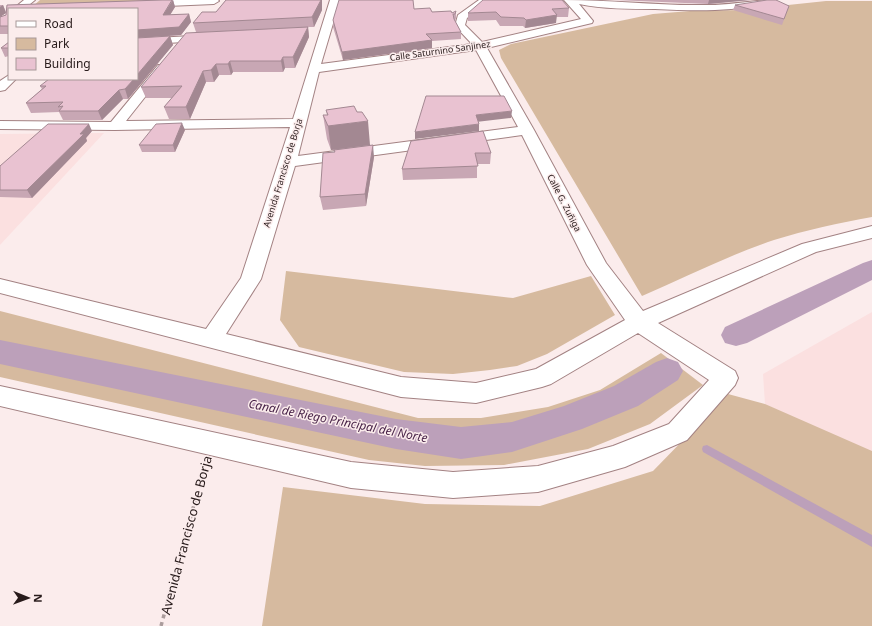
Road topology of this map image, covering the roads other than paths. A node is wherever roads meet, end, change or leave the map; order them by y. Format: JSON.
{"nodes":[{"id":1,"x":30,"y":0,"type":"edge"},
{"id":2,"x":335,"y":0,"type":"edge"},
{"id":3,"x":485,"y":0,"type":"edge"},
{"id":4,"x":569,"y":0,"type":"edge"},
{"id":5,"x":695,"y":0,"type":"edge"},
{"id":6,"x":771,"y":0,"type":"edge"},
{"id":7,"x":215,"y":1,"type":"edge"},
{"id":8,"x":137,"y":5,"type":"edge"},
{"id":9,"x":19,"y":8,"type":"edge"},
{"id":10,"x":708,"y":8,"type":"junction"},
{"id":11,"x":205,"y":14,"type":"edge"},
{"id":12,"x":195,"y":27,"type":"edge"},
{"id":13,"x":224,"y":37,"type":"edge"},
{"id":14,"x":186,"y":39,"type":"junction"},
{"id":15,"x":138,"y":42,"type":"edge"},
{"id":16,"x":480,"y":46,"type":"junction"},
{"id":17,"x":314,"y":69,"type":"junction"},
{"id":18,"x":9,"y":80,"type":"edge"},
{"id":19,"x":0,"y":87,"type":"edge"},
{"id":20,"x":298,"y":123,"type":"junction"},
{"id":21,"x":0,"y":125,"type":"edge"},
{"id":22,"x":115,"y":126,"type":"junction"},
{"id":23,"x":527,"y":130,"type":"junction"},
{"id":24,"x":288,"y":162,"type":"junction"},
{"id":25,"x":872,"y":232,"type":"edge"},
{"id":26,"x":0,"y":286,"type":"edge"},
{"id":27,"x":638,"y":322,"type":"junction"},
{"id":28,"x":212,"y":338,"type":"junction"},
{"id":29,"x":0,"y":396,"type":"edge"}],
"edges":[{"from":1,"to":9,"type":"street"},
{"from":2,"to":17,"type":"street","name":"Avenida Francisco de Borja"},
{"from":3,"to":16,"type":"street","name":"Calle G. Zuñiga"},
{"from":4,"to":10,"type":"street"},
{"from":4,"to":16,"type":"street","name":"Calle Saturnino Sanjinez"},
{"from":5,"to":10,"type":"street"},
{"from":6,"to":10,"type":"street"},
{"from":7,"to":8,"type":"street"},
{"from":7,"to":11,"type":"street"},
{"from":12,"to":14,"type":"street"},
{"from":13,"to":14,"type":"street"},
{"from":14,"to":15,"type":"street"},
{"from":14,"to":22,"type":"street"},
{"from":16,"to":17,"type":"street","name":"Calle Saturnino Sanjinez"},
{"from":16,"to":23,"type":"street","name":"Calle G. Zuñiga"},
{"from":17,"to":20,"type":"street","name":"Avenida Francisco de Borja"},
{"from":18,"to":19,"type":"street"},
{"from":20,"to":22,"type":"street"},
{"from":20,"to":24,"type":"street","name":"Avenida Francisco de Borja"},
{"from":21,"to":22,"type":"street"},
{"from":23,"to":24,"type":"street"},
{"from":23,"to":27,"type":"street","name":"Calle G. Zuñiga"},
{"from":24,"to":28,"type":"street","name":"Avenida Francisco de Borja"},
{"from":25,"to":27,"type":"street"},
{"from":26,"to":28,"type":"street"},
{"from":27,"to":28,"type":"street"},
{"from":27,"to":29,"type":"street","name":"Calle G. Zuñiga"}]}
